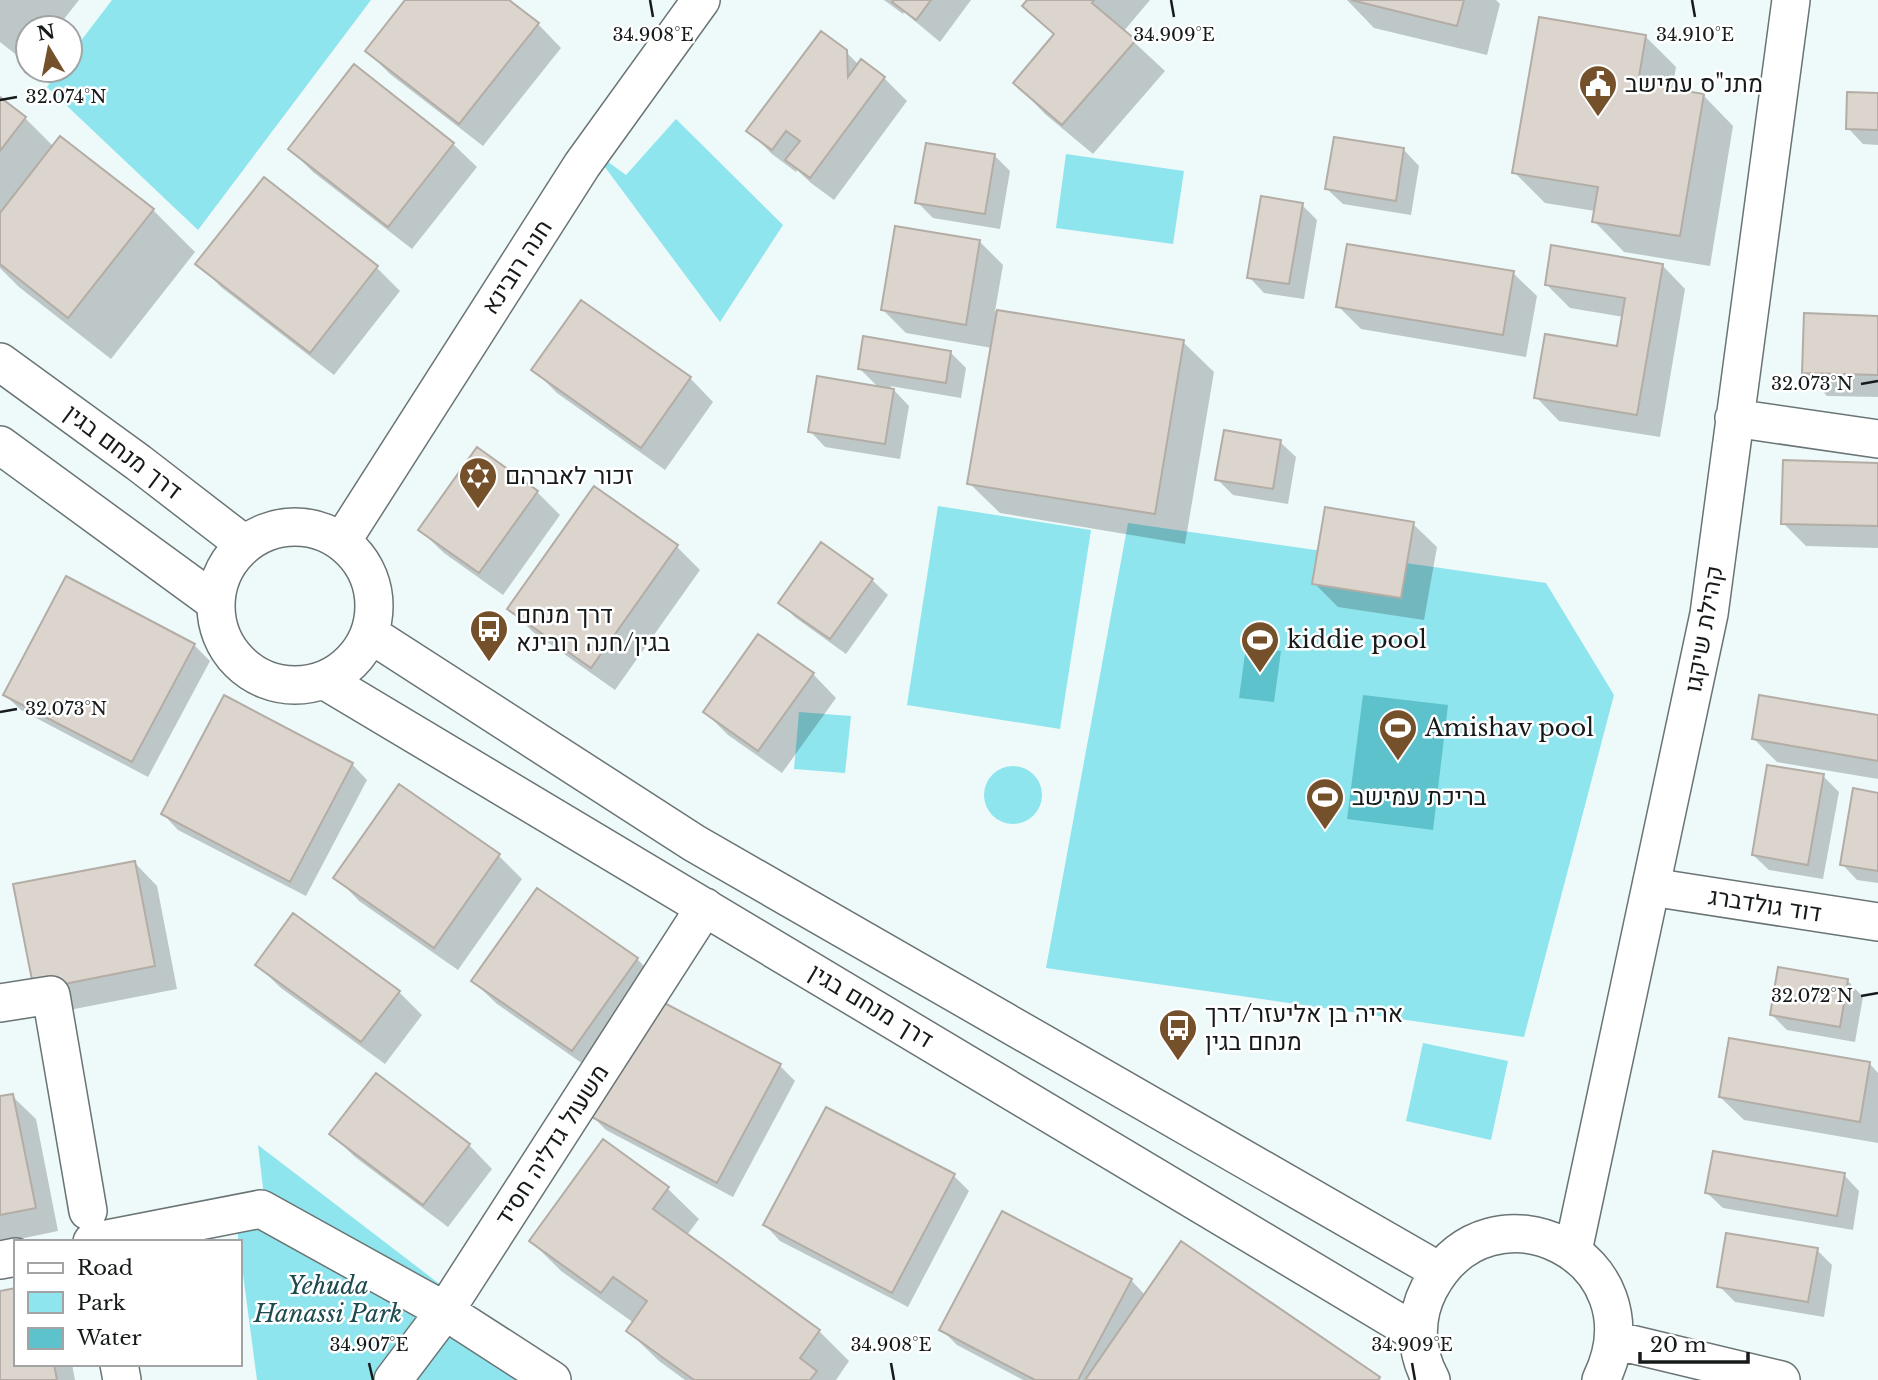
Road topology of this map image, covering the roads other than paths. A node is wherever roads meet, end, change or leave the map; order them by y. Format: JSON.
{"nodes":[{"id":1,"x":701,"y":0,"type":"edge"},
{"id":2,"x":1791,"y":0,"type":"edge"},
{"id":3,"x":0,"y":362,"type":"edge"},
{"id":4,"x":1734,"y":418,"type":"junction"},
{"id":5,"x":1878,"y":439,"type":"edge"},
{"id":6,"x":0,"y":445,"type":"edge"},
{"id":7,"x":342,"y":541,"type":"junction"},
{"id":8,"x":244,"y":544,"type":"junction"},
{"id":9,"x":215,"y":601,"type":"junction"},
{"id":10,"x":370,"y":634,"type":"junction"},
{"id":11,"x":324,"y":680,"type":"junction"},
{"id":12,"x":1651,"y":887,"type":"junction"},
{"id":13,"x":705,"y":907,"type":"junction"},
{"id":14,"x":1878,"y":922,"type":"edge"},
{"id":15,"x":0,"y":1003,"type":"edge"},
{"id":16,"x":90,"y":1226,"type":"edge"},
{"id":17,"x":1573,"y":1251,"type":"junction"},
{"id":18,"x":1439,"y":1271,"type":"junction"},
{"id":19,"x":445,"y":1311,"type":"junction"},
{"id":20,"x":1418,"y":1334,"type":"junction"},
{"id":21,"x":1614,"y":1339,"type":"junction"},
{"id":22,"x":393,"y":1380,"type":"edge"},
{"id":23,"x":552,"y":1380,"type":"edge"},
{"id":24,"x":1431,"y":1380,"type":"edge"},
{"id":25,"x":1601,"y":1380,"type":"edge"},
{"id":26,"x":1781,"y":1380,"type":"edge"}],
"edges":[{"from":1,"to":7,"type":"street","name":"חנה רובינא"},
{"from":2,"to":4,"type":"street","name":"קהילת שיקגו"},
{"from":3,"to":8,"type":"street","name":"דרך מנחם בגין"},
{"from":4,"to":5,"type":"street"},
{"from":4,"to":12,"type":"street","name":"קהילת שיקגו"},
{"from":6,"to":9,"type":"street"},
{"from":7,"to":8,"type":"street"},
{"from":7,"to":10,"type":"street"},
{"from":8,"to":9,"type":"street"},
{"from":9,"to":11,"type":"street"},
{"from":10,"to":11,"type":"street"},
{"from":10,"to":18,"type":"street"},
{"from":11,"to":13,"type":"street","name":"דרך מנחם בגין"},
{"from":12,"to":14,"type":"street","name":"דוד גולדברג"},
{"from":12,"to":17,"type":"street","name":"קהילת שיקגו"},
{"from":13,"to":19,"type":"street","name":"משעול גדליה חסיד"},
{"from":13,"to":20,"type":"street","name":"דרך מנחם בגין"},
{"from":15,"to":16,"type":"street"},
{"from":16,"to":19,"type":"street"},
{"from":17,"to":18,"type":"street"},
{"from":17,"to":21,"type":"street"},
{"from":18,"to":20,"type":"street"},
{"from":19,"to":22,"type":"street","name":"משעול גדליה חסיד"},
{"from":19,"to":23,"type":"street"},
{"from":20,"to":24,"type":"street"},
{"from":21,"to":25,"type":"street"},
{"from":21,"to":26,"type":"street"}]}
